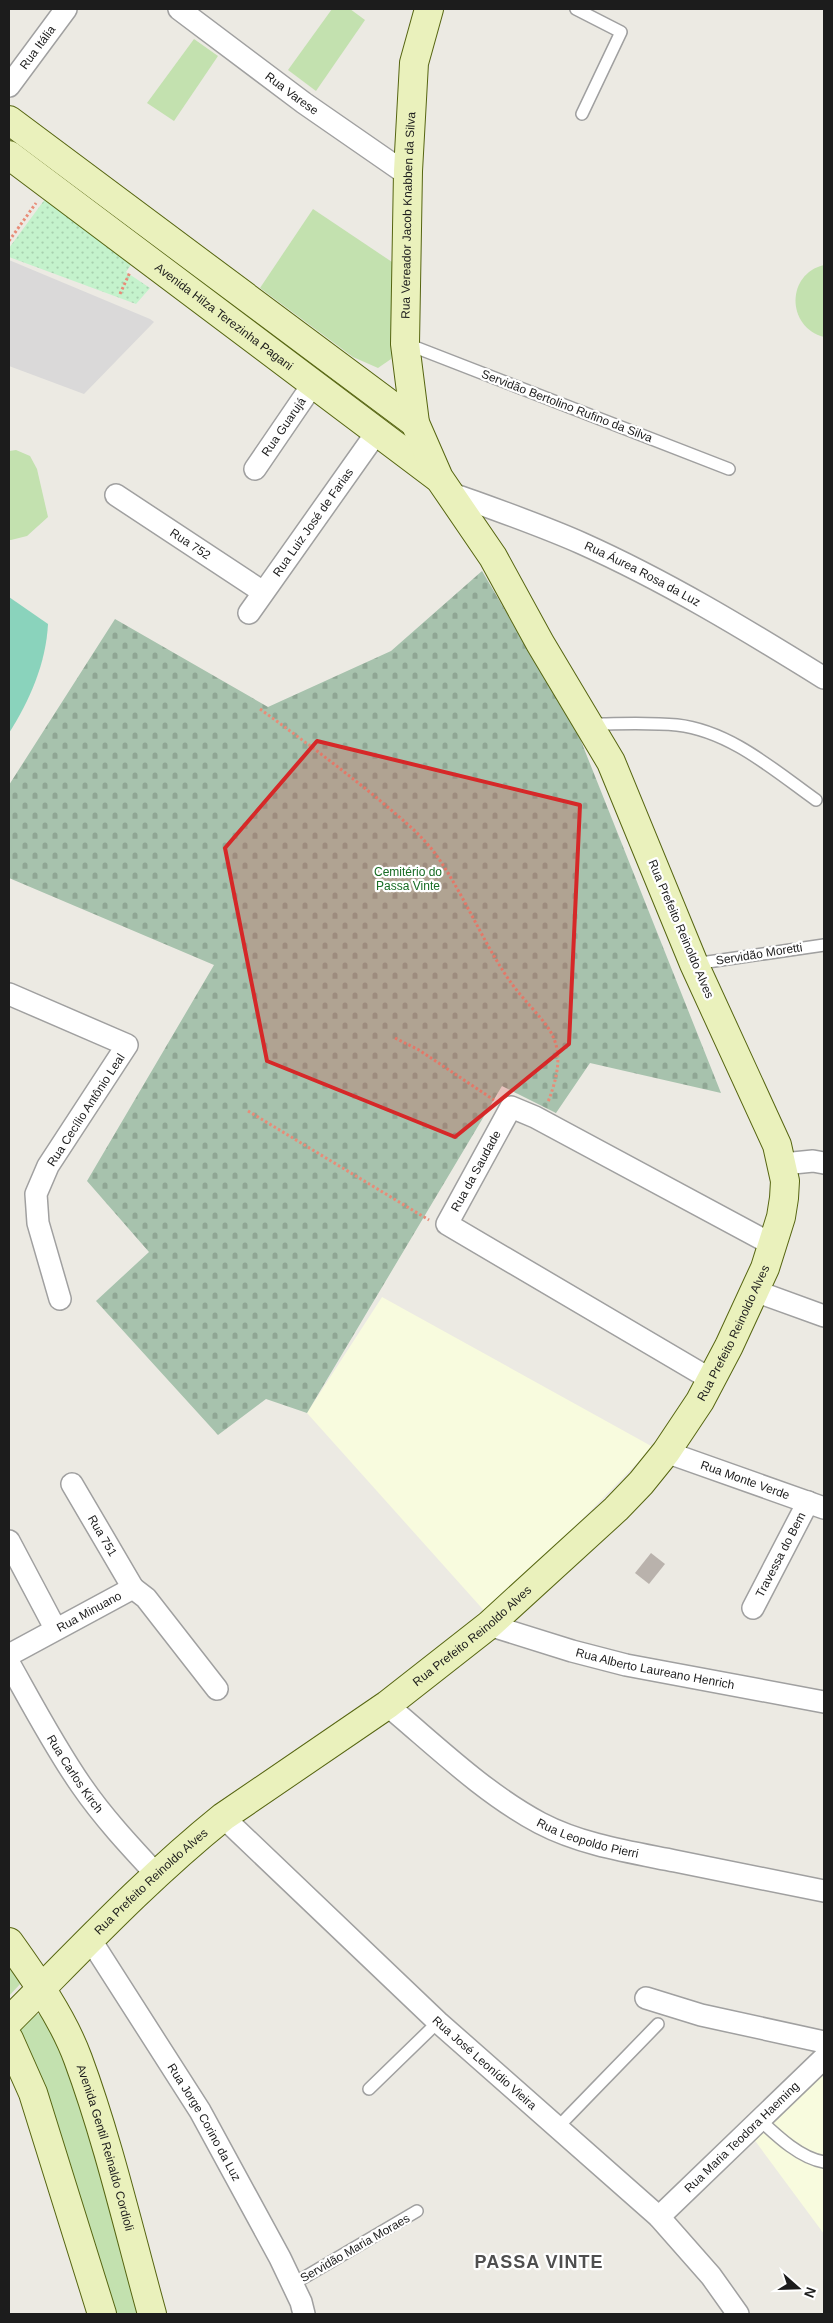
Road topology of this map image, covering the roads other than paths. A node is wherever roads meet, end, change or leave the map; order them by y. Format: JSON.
{"nodes":[{"id":1,"x":66,"y":9,"type":"edge"},
{"id":2,"x":178,"y":9,"type":"edge"},
{"id":3,"x":429,"y":9,"type":"edge"},
{"id":4,"x":576,"y":9,"type":"edge"},
{"id":5,"x":9,"y":86,"type":"edge"},
{"id":6,"x":582,"y":114,"type":"dead end"},
{"id":7,"x":9,"y":120,"type":"edge"},
{"id":8,"x":9,"y":155,"type":"edge"},
{"id":9,"x":408,"y":175,"type":"junction"},
{"id":10,"x":405,"y":344,"type":"junction"},
{"id":11,"x":313,"y":384,"type":"junction"},
{"id":12,"x":415,"y":423,"type":"junction"},
{"id":13,"x":370,"y":427,"type":"junction"},
{"id":14,"x":255,"y":469,"type":"dead end"},
{"id":15,"x":729,"y":469,"type":"dead end"},
{"id":16,"x":444,"y":485,"type":"junction"},
{"id":17,"x":116,"y":496,"type":"dead end"},
{"id":18,"x":263,"y":592,"type":"junction"},
{"id":19,"x":249,"y":613,"type":"dead end"},
{"id":20,"x":824,"y":678,"type":"edge"},
{"id":21,"x":589,"y":724,"type":"junction"},
{"id":22,"x":816,"y":800,"type":"dead end"},
{"id":23,"x":824,"y":945,"type":"edge"},
{"id":24,"x":694,"y":964,"type":"junction"},
{"id":25,"x":9,"y":994,"type":"edge"},
{"id":26,"x":824,"y":1163,"type":"edge"},
{"id":27,"x":783,"y":1164,"type":"junction"},
{"id":28,"x":773,"y":1245,"type":"junction"},
{"id":29,"x":755,"y":1291,"type":"junction"},
{"id":30,"x":60,"y":1299,"type":"dead end"},
{"id":31,"x":824,"y":1316,"type":"edge"},
{"id":32,"x":712,"y":1380,"type":"junction"},
{"id":33,"x":666,"y":1452,"type":"junction"},
{"id":34,"x":72,"y":1484,"type":"dead end"},
{"id":35,"x":816,"y":1505,"type":"edge"},
{"id":36,"x":9,"y":1541,"type":"edge"},
{"id":37,"x":133,"y":1588,"type":"junction"},
{"id":38,"x":753,"y":1608,"type":"dead end"},
{"id":39,"x":489,"y":1625,"type":"junction"},
{"id":40,"x":55,"y":1628,"type":"junction"},
{"id":41,"x":9,"y":1655,"type":"edge"},
{"id":42,"x":9,"y":1662,"type":"edge"},
{"id":43,"x":217,"y":1689,"type":"dead end"},
{"id":44,"x":824,"y":1702,"type":"edge"},
{"id":45,"x":387,"y":1705,"type":"junction"},
{"id":46,"x":223,"y":1817,"type":"junction"},
{"id":47,"x":156,"y":1874,"type":"junction"},
{"id":48,"x":824,"y":1890,"type":"edge"},
{"id":49,"x":90,"y":1939,"type":"junction"},
{"id":50,"x":9,"y":1942,"type":"edge"},
{"id":51,"x":41,"y":1988,"type":"junction"},
{"id":52,"x":646,"y":1998,"type":"dead end"},
{"id":53,"x":9,"y":2021,"type":"edge"},
{"id":54,"x":438,"y":2022,"type":"junction"},
{"id":55,"x":658,"y":2024,"type":"dead end"},
{"id":56,"x":9,"y":2039,"type":"edge"},
{"id":57,"x":824,"y":2042,"type":"edge"},
{"id":58,"x":824,"y":2058,"type":"edge"},
{"id":59,"x":369,"y":2089,"type":"dead end"},
{"id":60,"x":760,"y":2120,"type":"junction"},
{"id":61,"x":558,"y":2127,"type":"junction"},
{"id":62,"x":824,"y":2162,"type":"edge"},
{"id":63,"x":417,"y":2211,"type":"dead end"},
{"id":64,"x":659,"y":2217,"type":"junction"},
{"id":65,"x":293,"y":2284,"type":"junction"},
{"id":66,"x":150,"y":2313,"type":"edge"},
{"id":67,"x":102,"y":2314,"type":"edge"},
{"id":68,"x":304,"y":2314,"type":"edge"},
{"id":69,"x":738,"y":2314,"type":"edge"}],
"edges":[{"from":1,"to":5,"type":"street","name":"Rua Itália"},
{"from":2,"to":9,"type":"street","name":"Rua Varese"},
{"from":3,"to":9,"type":"main road","name":"Rua Vereador Jacob Knabben da Silva"},
{"from":4,"to":6,"type":"lane"},
{"from":7,"to":12,"type":"main road"},
{"from":8,"to":11,"type":"main road","name":"Avenida Hilza Terezinha Pagani"},
{"from":9,"to":10,"type":"main road","name":"Rua Vereador Jacob Knabben da Silva"},
{"from":10,"to":12,"type":"main road","name":"Rua Vereador Jacob Knabben da Silva"},
{"from":10,"to":15,"type":"lane","name":"Servidão Bertolino Rufino da Silva"},
{"from":11,"to":13,"type":"main road","name":"Avenida Hilza Terezinha Pagani"},
{"from":11,"to":14,"type":"street","name":"Rua Guarujá"},
{"from":12,"to":13,"type":"main road"},
{"from":12,"to":16,"type":"main road","name":"Rua Prefeito Reinoldo Alves"},
{"from":13,"to":16,"type":"main road","name":"Avenida Hilza Terezinha Pagani"},
{"from":13,"to":18,"type":"street","name":"Rua Luiz José de Farias"},
{"from":16,"to":20,"type":"street","name":"Rua Áurea Rosa da Luz"},
{"from":16,"to":21,"type":"main road","name":"Rua Prefeito Reinoldo Alves"},
{"from":17,"to":18,"type":"street","name":"Rua 752"},
{"from":18,"to":19,"type":"street","name":"Rua Luiz José de Farias"},
{"from":21,"to":22,"type":"lane"},
{"from":21,"to":24,"type":"main road","name":"Rua Prefeito Reinoldo Alves"},
{"from":23,"to":24,"type":"lane","name":"Servidão Moretti"},
{"from":24,"to":27,"type":"main road","name":"Rua Prefeito Reinoldo Alves"},
{"from":25,"to":30,"type":"street","name":"Rua Cecílio Antônio Leal"},
{"from":26,"to":27,"type":"street"},
{"from":27,"to":28,"type":"main road","name":"Rua Prefeito Reinoldo Alves"},
{"from":28,"to":29,"type":"main road","name":"Rua Prefeito Reinoldo Alves"},
{"from":28,"to":32,"type":"street","name":"Rua da Saudade"},
{"from":29,"to":31,"type":"street"},
{"from":29,"to":32,"type":"main road","name":"Rua Prefeito Reinoldo Alves"},
{"from":32,"to":33,"type":"main road","name":"Rua Prefeito Reinoldo Alves"},
{"from":33,"to":35,"type":"street","name":"Rua Monte Verde"},
{"from":33,"to":39,"type":"main road","name":"Rua Prefeito Reinoldo Alves"},
{"from":34,"to":37,"type":"street","name":"Rua 751"},
{"from":35,"to":38,"type":"street","name":"Travessa do Bem"},
{"from":36,"to":40,"type":"street"},
{"from":37,"to":40,"type":"street","name":"Rua Minuano"},
{"from":37,"to":43,"type":"street","name":"Rua Minuano"},
{"from":39,"to":44,"type":"street","name":"Rua Alberto Laureano Henrich"},
{"from":39,"to":45,"type":"main road","name":"Rua Prefeito Reinoldo Alves"},
{"from":40,"to":41,"type":"street","name":"Rua Minuano"},
{"from":42,"to":47,"type":"street","name":"Rua Carlos Kirch"},
{"from":45,"to":46,"type":"main road","name":"Rua Prefeito Reinoldo Alves"},
{"from":45,"to":48,"type":"street","name":"Rua Leopoldo Pierri"},
{"from":46,"to":47,"type":"main road","name":"Rua Prefeito Reinoldo Alves"},
{"from":46,"to":54,"type":"street","name":"Rua José Leonídio Vieira"},
{"from":47,"to":49,"type":"main road","name":"Rua Prefeito Reinoldo Alves"},
{"from":49,"to":51,"type":"main road","name":"Rua Prefeito Reinoldo Alves"},
{"from":49,"to":65,"type":"street","name":"Rua Jorge Corino da Luz"},
{"from":50,"to":51,"type":"main road","name":"Avenida Gentil Reinaldo Cordioli"},
{"from":51,"to":53,"type":"main road","name":"Rua Prefeito Reinoldo Alves"},
{"from":51,"to":66,"type":"main road","name":"Avenida Gentil Reinaldo Cordioli"},
{"from":52,"to":57,"type":"street"},
{"from":54,"to":59,"type":"lane"},
{"from":54,"to":61,"type":"street","name":"Rua José Leonídio Vieira"},
{"from":55,"to":61,"type":"lane"},
{"from":56,"to":67,"type":"main road"},
{"from":58,"to":60,"type":"street","name":"Rua Maria Teodora Haeming"},
{"from":60,"to":62,"type":"lane"},
{"from":60,"to":64,"type":"street","name":"Rua Maria Teodora Haeming"},
{"from":61,"to":64,"type":"street","name":"Rua José Leonídio Vieira"},
{"from":63,"to":65,"type":"lane","name":"Servidão Maria Moraes"},
{"from":64,"to":69,"type":"street","name":"Rua José Leonídio Vieira"},
{"from":65,"to":68,"type":"street","name":"Rua Jorge Corino da Luz"}]}
